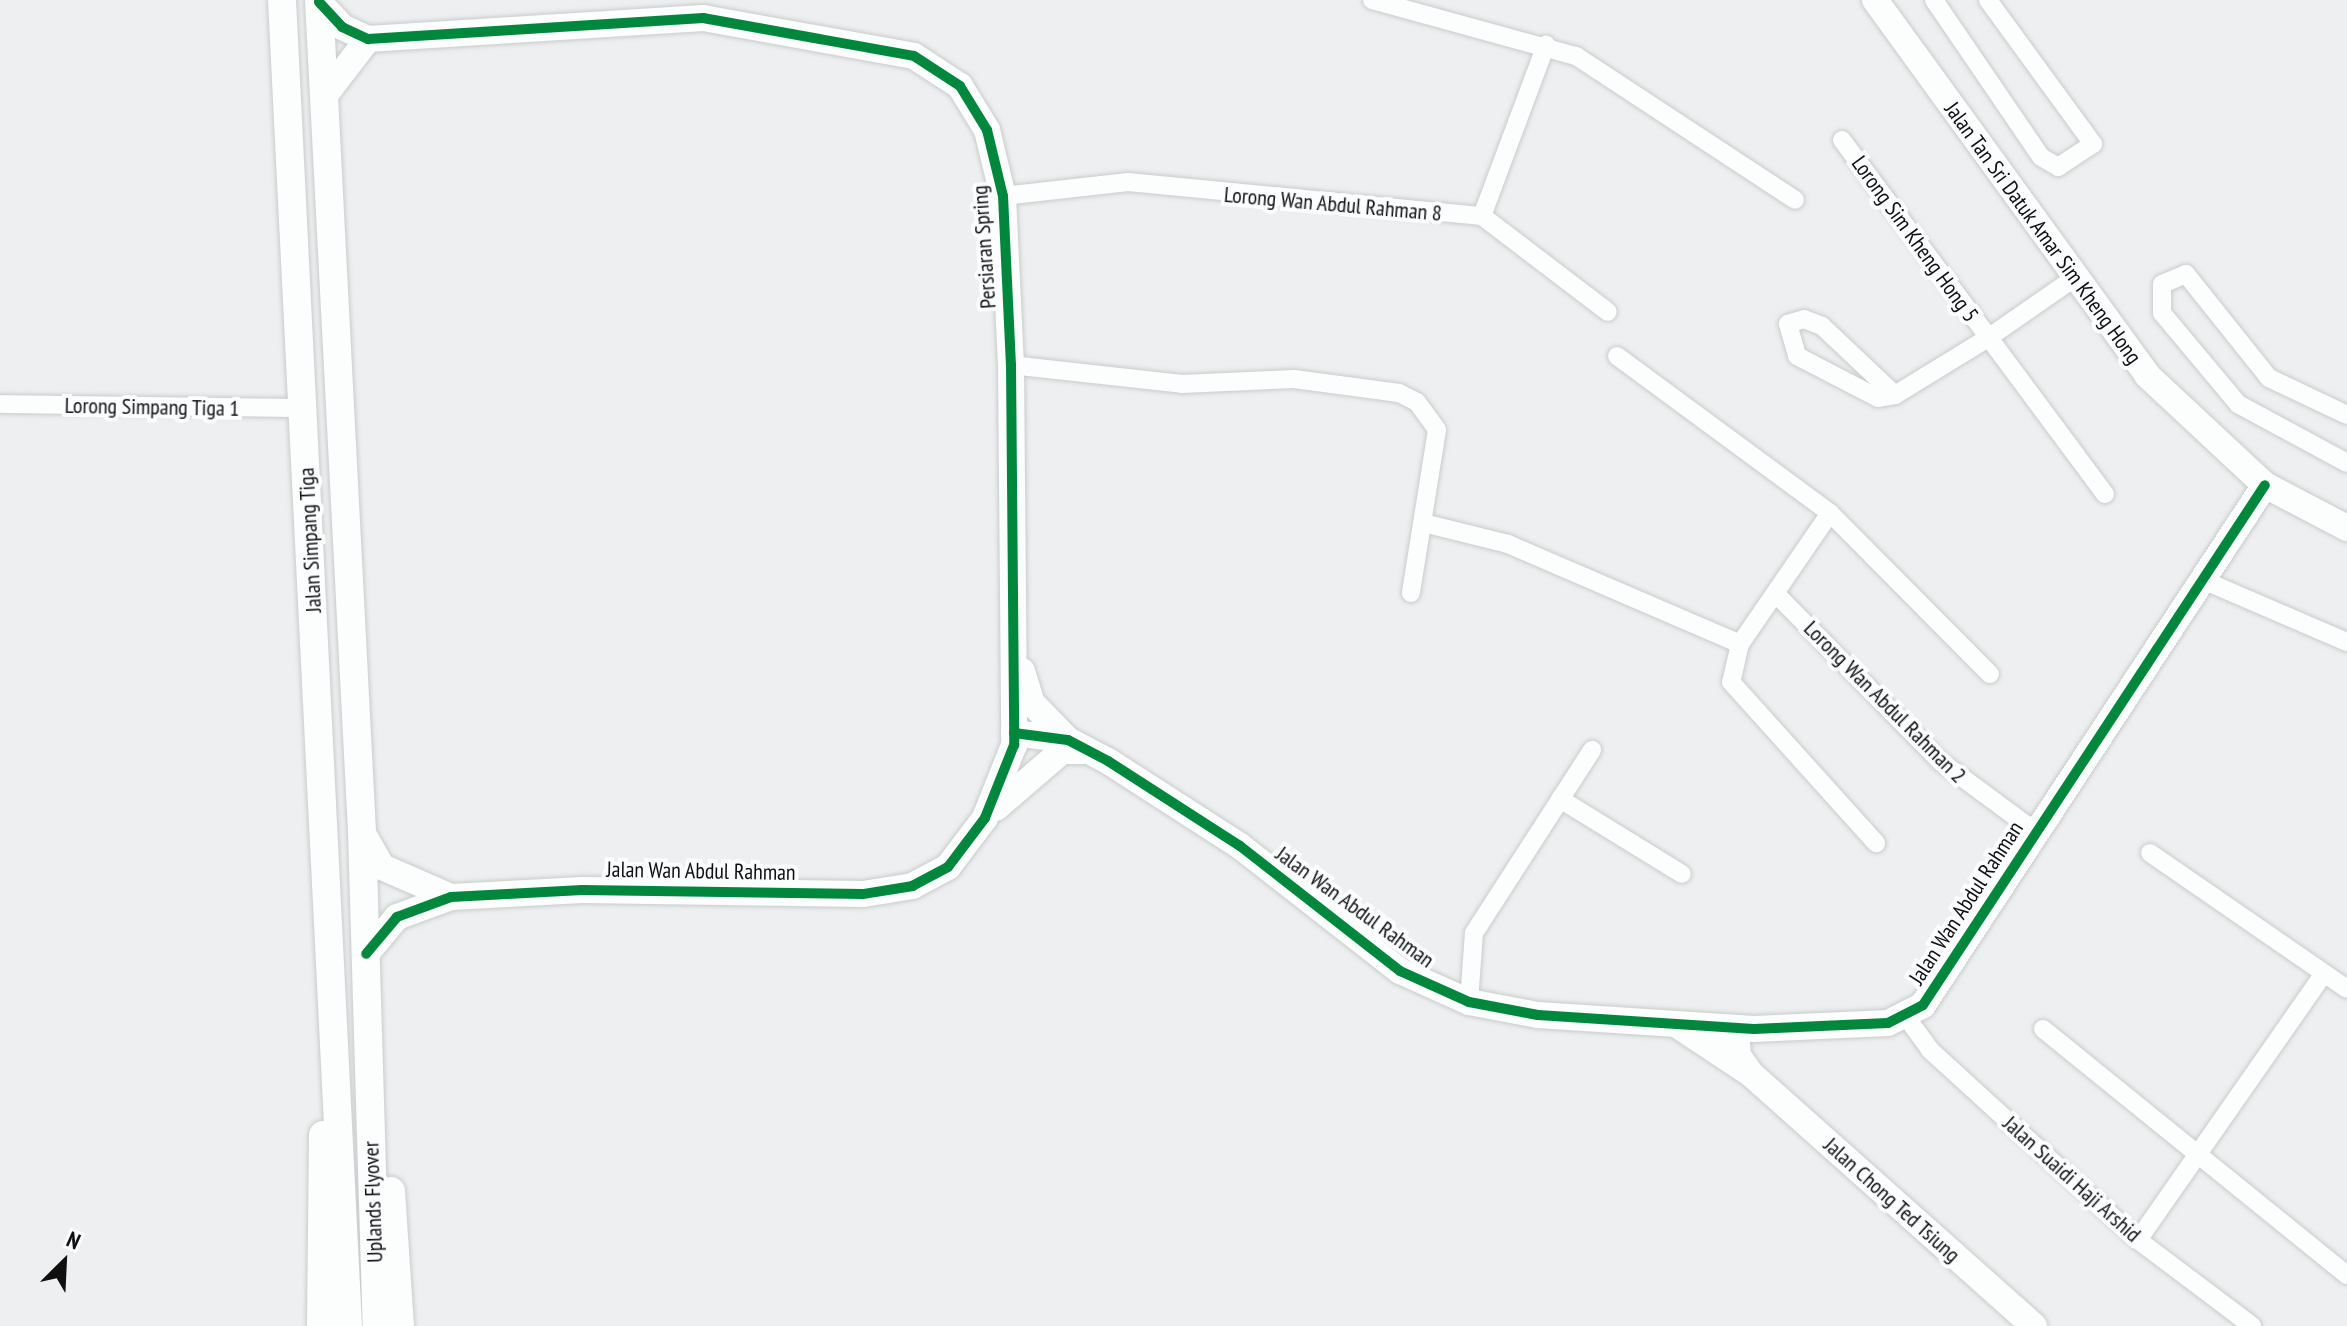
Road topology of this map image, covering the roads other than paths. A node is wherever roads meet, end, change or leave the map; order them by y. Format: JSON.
{"nodes":[{"id":1,"x":282,"y":0,"type":"edge"},
{"id":2,"x":1372,"y":0,"type":"edge"},
{"id":3,"x":1875,"y":0,"type":"edge"},
{"id":4,"x":1934,"y":0,"type":"edge"},
{"id":5,"x":1988,"y":0,"type":"edge"},
{"id":6,"x":319,"y":1,"type":"edge"},
{"id":7,"x":704,"y":9,"type":"edge"},
{"id":8,"x":368,"y":39,"type":"junction"},
{"id":9,"x":1546,"y":45,"type":"junction"},
{"id":10,"x":325,"y":95,"type":"junction"},
{"id":11,"x":1842,"y":140,"type":"dead end"},
{"id":12,"x":1003,"y":196,"type":"junction"},
{"id":13,"x":1795,"y":200,"type":"dead end"},
{"id":14,"x":1482,"y":216,"type":"junction"},
{"id":15,"x":2073,"y":279,"type":"junction"},
{"id":16,"x":1608,"y":312,"type":"dead end"},
{"id":17,"x":1988,"y":338,"type":"junction"},
{"id":18,"x":1617,"y":356,"type":"dead end"},
{"id":19,"x":1011,"y":365,"type":"junction"},
{"id":20,"x":1895,"y":395,"type":"junction"},
{"id":21,"x":0,"y":404,"type":"edge"},
{"id":22,"x":304,"y":408,"type":"junction"},
{"id":23,"x":2347,"y":415,"type":"edge"},
{"id":24,"x":2347,"y":463,"type":"edge"},
{"id":25,"x":2265,"y":485,"type":"junction"},
{"id":26,"x":2105,"y":494,"type":"dead end"},
{"id":27,"x":1830,"y":513,"type":"junction"},
{"id":28,"x":1427,"y":524,"type":"junction"},
{"id":29,"x":2347,"y":528,"type":"edge"},
{"id":30,"x":2203,"y":580,"type":"junction"},
{"id":31,"x":1411,"y":593,"type":"dead end"},
{"id":32,"x":1777,"y":595,"type":"junction"},
{"id":33,"x":1011,"y":637,"type":"junction"},
{"id":34,"x":2347,"y":642,"type":"edge"},
{"id":35,"x":1740,"y":644,"type":"junction"},
{"id":36,"x":1990,"y":674,"type":"dead end"},
{"id":37,"x":1014,"y":733,"type":"junction"},
{"id":38,"x":1079,"y":746,"type":"junction"},
{"id":39,"x":1592,"y":750,"type":"dead end"},
{"id":40,"x":1560,"y":799,"type":"junction"},
{"id":41,"x":985,"y":818,"type":"junction"},
{"id":42,"x":362,"y":832,"type":"junction"},
{"id":43,"x":2036,"y":832,"type":"junction"},
{"id":44,"x":1876,"y":843,"type":"dead end"},
{"id":45,"x":2150,"y":853,"type":"dead end"},
{"id":46,"x":1682,"y":874,"type":"dead end"},
{"id":47,"x":451,"y":897,"type":"junction"},
{"id":48,"x":366,"y":954,"type":"junction"},
{"id":49,"x":2324,"y":973,"type":"junction"},
{"id":50,"x":2347,"y":989,"type":"edge"},
{"id":51,"x":1469,"y":1002,"type":"junction"},
{"id":52,"x":367,"y":1017,"type":"junction"},
{"id":53,"x":1907,"y":1018,"type":"junction"},
{"id":54,"x":334,"y":1020,"type":"junction"},
{"id":55,"x":1671,"y":1021,"type":"junction"},
{"id":56,"x":1745,"y":1029,"type":"junction"},
{"id":57,"x":2043,"y":1029,"type":"dead end"},
{"id":58,"x":1751,"y":1074,"type":"junction"},
{"id":59,"x":369,"y":1077,"type":"joint"},
{"id":60,"x":337,"y":1080,"type":"joint"},
{"id":61,"x":2199,"y":1160,"type":"junction"},
{"id":62,"x":2138,"y":1240,"type":"junction"},
{"id":63,"x":2347,"y":1275,"type":"edge"},
{"id":64,"x":321,"y":1326,"type":"edge"},
{"id":65,"x":348,"y":1326,"type":"edge"},
{"id":66,"x":377,"y":1326,"type":"edge"},
{"id":67,"x":400,"y":1326,"type":"edge"},
{"id":68,"x":2034,"y":1326,"type":"edge"},
{"id":69,"x":2252,"y":1326,"type":"edge"}],
"edges":[{"from":1,"to":22,"type":"main road","name":"Jalan Simpang Tiga"},
{"from":2,"to":9,"type":"street"},
{"from":3,"to":15,"type":"street","name":"Jalan Tan Sri Datuk Amar Sim Kheng Hong"},
{"from":4,"to":5,"type":"street"},
{"from":6,"to":8,"type":"street"},
{"from":6,"to":10,"type":"main road","name":"Jalan Simpang Tiga"},
{"from":7,"to":8,"type":"street","name":"Persiaran Spring"},
{"from":7,"to":12,"type":"street","name":"Persiaran Spring"},
{"from":8,"to":10,"type":"street"},
{"from":9,"to":13,"type":"street"},
{"from":9,"to":14,"type":"street"},
{"from":10,"to":42,"type":"main road","name":"Jalan Simpang Tiga"},
{"from":11,"to":17,"type":"street","name":"Lorong Sim Kheng Hong 5"},
{"from":12,"to":14,"type":"street","name":"Lorong Wan Abdul Rahman 8"},
{"from":12,"to":19,"type":"street","name":"Persiaran Spring"},
{"from":14,"to":16,"type":"street"},
{"from":15,"to":17,"type":"street","name":"Lorong Sim Kheng Hong 5"},
{"from":15,"to":25,"type":"street","name":"Jalan Tan Sri Datuk Amar Sim Kheng Hong"},
{"from":17,"to":20,"type":"street","name":"Lorong Sim Kheng Hong 5"},
{"from":17,"to":26,"type":"street","name":"Lorong Sim Kheng Hong 5"},
{"from":18,"to":27,"type":"street"},
{"from":19,"to":28,"type":"street"},
{"from":19,"to":33,"type":"street","name":"Persiaran Spring"},
{"from":20,"to":20,"type":"street"},
{"from":21,"to":22,"type":"street","name":"Lorong Simpang Tiga 1"},
{"from":22,"to":54,"type":"main road","name":"Jalan Simpang Tiga"},
{"from":23,"to":24,"type":"street"},
{"from":25,"to":29,"type":"street","name":"Jalan Tan Sri Datuk Amar Sim Kheng Hong"},
{"from":25,"to":30,"type":"street","name":"Jalan Wan Abdul Rahman"},
{"from":27,"to":32,"type":"street"},
{"from":27,"to":36,"type":"street"},
{"from":28,"to":31,"type":"street"},
{"from":28,"to":35,"type":"street"},
{"from":30,"to":34,"type":"street"},
{"from":30,"to":43,"type":"street","name":"Jalan Wan Abdul Rahman"},
{"from":32,"to":35,"type":"street"},
{"from":32,"to":43,"type":"street","name":"Lorong Wan Abdul Rahman 2"},
{"from":33,"to":37,"type":"street","name":"Persiaran Spring"},
{"from":33,"to":38,"type":"street"},
{"from":35,"to":44,"type":"street"},
{"from":37,"to":38,"type":"street","name":"Jalan Wan Abdul Rahman"},
{"from":37,"to":41,"type":"street","name":"Jalan Wan Abdul Rahman"},
{"from":38,"to":41,"type":"street"},
{"from":38,"to":51,"type":"street","name":"Jalan Wan Abdul Rahman"},
{"from":39,"to":40,"type":"street"},
{"from":40,"to":46,"type":"street"},
{"from":40,"to":51,"type":"street"},
{"from":41,"to":47,"type":"street","name":"Jalan Wan Abdul Rahman"},
{"from":42,"to":47,"type":"street"},
{"from":42,"to":48,"type":"main road","name":"Jalan Simpang Tiga"},
{"from":43,"to":53,"type":"street","name":"Jalan Wan Abdul Rahman"},
{"from":45,"to":49,"type":"street"},
{"from":47,"to":48,"type":"street"},
{"from":48,"to":52,"type":"main road","name":"Jalan Simpang Tiga"},
{"from":49,"to":50,"type":"street"},
{"from":49,"to":61,"type":"street"},
{"from":51,"to":55,"type":"street","name":"Jalan Wan Abdul Rahman"},
{"from":52,"to":59,"type":"main road","name":"Jalan Simpang Tiga"},
{"from":52,"to":67,"type":"main road"},
{"from":53,"to":56,"type":"street","name":"Jalan Wan Abdul Rahman"},
{"from":53,"to":62,"type":"street","name":"Jalan Suaidi Haji Arshid"},
{"from":54,"to":60,"type":"main road","name":"Jalan Simpang Tiga"},
{"from":54,"to":64,"type":"main road"},
{"from":55,"to":56,"type":"street","name":"Jalan Wan Abdul Rahman"},
{"from":55,"to":58,"type":"street","name":"Jalan Chong Ted Tsiung"},
{"from":56,"to":58,"type":"street"},
{"from":57,"to":61,"type":"street"},
{"from":58,"to":68,"type":"street","name":"Jalan Chong Ted Tsiung"},
{"from":59,"to":66,"type":"main road","name":"Uplands Flyover"},
{"from":60,"to":65,"type":"main road","name":"Uplands Flyover"},
{"from":61,"to":62,"type":"street"},
{"from":61,"to":63,"type":"street"},
{"from":62,"to":69,"type":"street","name":"Jalan Suaidi Haji Arshid"}]}
